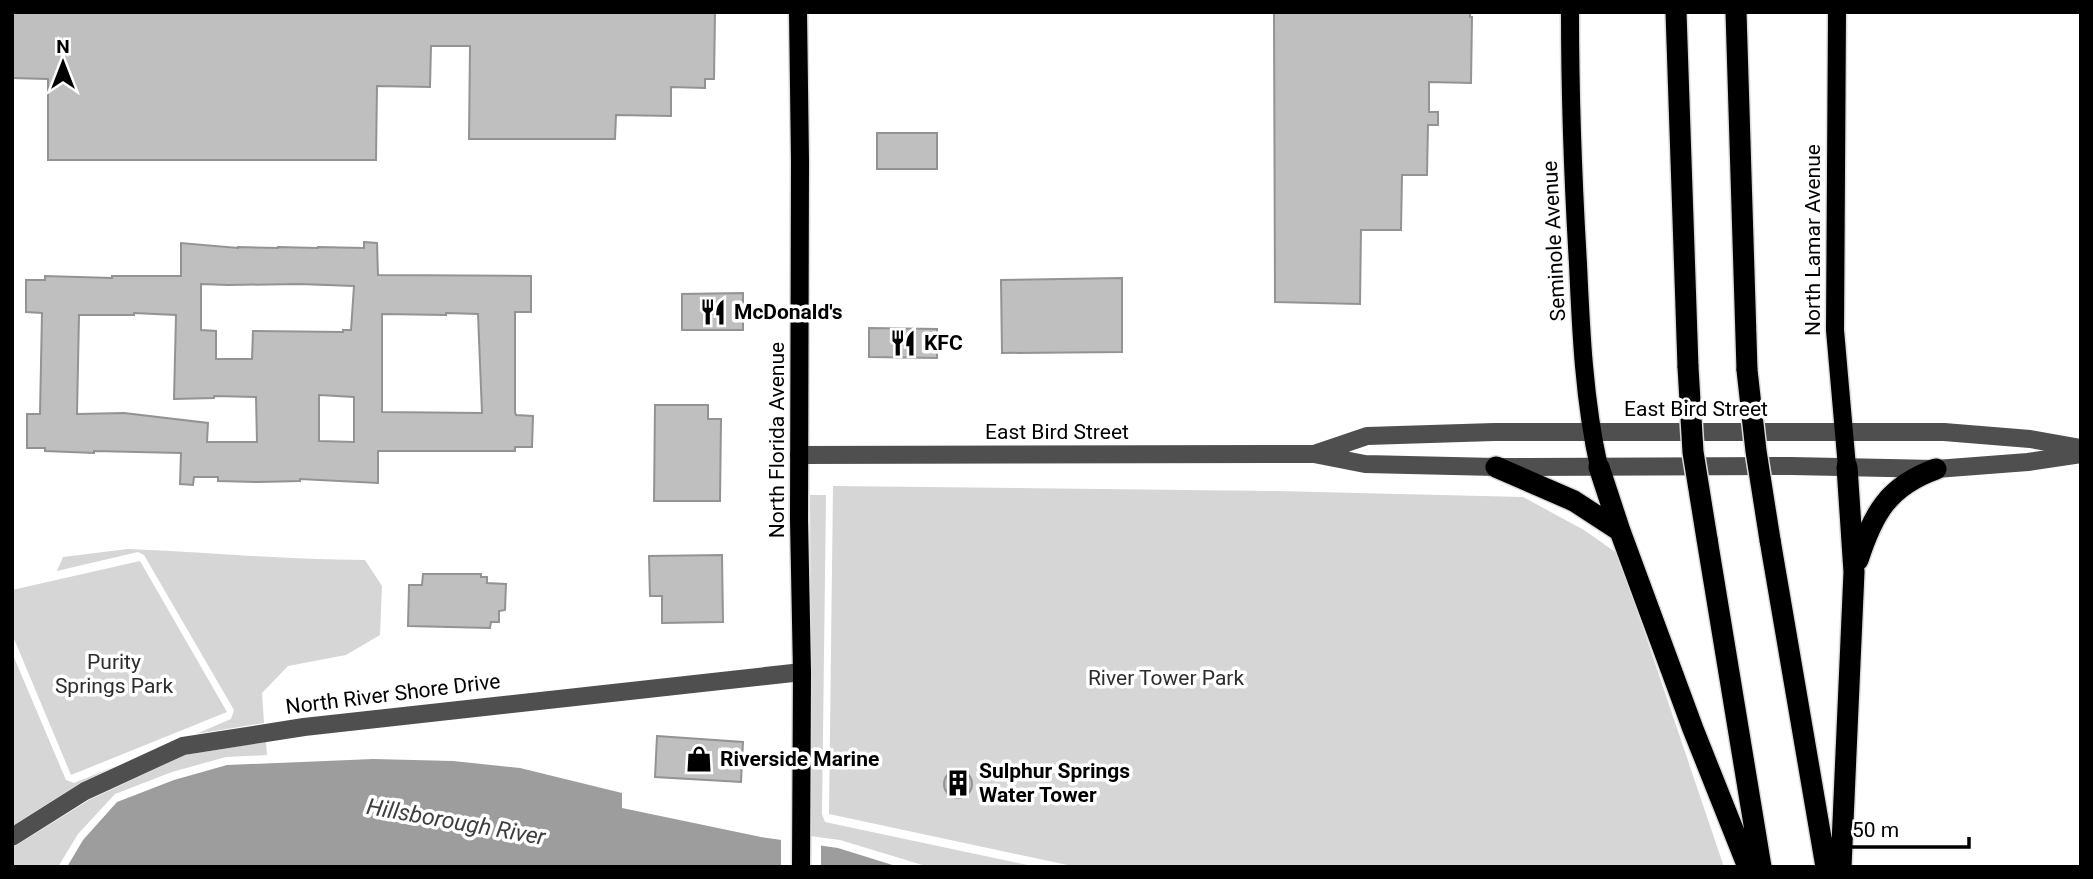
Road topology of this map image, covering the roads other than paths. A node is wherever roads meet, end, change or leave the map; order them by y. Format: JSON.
{"nodes":[{"id":1,"x":798,"y":12,"type":"edge"},
{"id":2,"x":1570,"y":12,"type":"edge"},
{"id":3,"x":1676,"y":12,"type":"edge"},
{"id":4,"x":1737,"y":12,"type":"edge"},
{"id":5,"x":1837,"y":12,"type":"edge"},
{"id":6,"x":1591,"y":432,"type":"junction"},
{"id":7,"x":1844,"y":432,"type":"junction"},
{"id":8,"x":2081,"y":448,"type":"edge"},
{"id":9,"x":1314,"y":454,"type":"junction"},
{"id":10,"x":2081,"y":454,"type":"edge"},
{"id":11,"x":799,"y":455,"type":"junction"},
{"id":12,"x":1496,"y":467,"type":"junction"},
{"id":13,"x":1600,"y":467,"type":"junction"},
{"id":14,"x":1847,"y":467,"type":"junction"},
{"id":15,"x":1936,"y":468,"type":"junction"},
{"id":16,"x":1620,"y":531,"type":"junction"},
{"id":17,"x":1854,"y":572,"type":"junction"},
{"id":18,"x":802,"y":672,"type":"junction"},
{"id":19,"x":12,"y":837,"type":"edge"},
{"id":20,"x":801,"y":867,"type":"edge"},
{"id":21,"x":1748,"y":867,"type":"edge"},
{"id":22,"x":1761,"y":867,"type":"edge"},
{"id":23,"x":1826,"y":867,"type":"edge"},
{"id":24,"x":1841,"y":867,"type":"edge"}],
"edges":[{"from":1,"to":11,"type":"main road","name":"North Florida Avenue"},
{"from":2,"to":6,"type":"main road","name":"Seminole Avenue"},
{"from":3,"to":22,"type":"highway","bridge":true},
{"from":4,"to":23,"type":"highway","bridge":true},
{"from":5,"to":7,"type":"main road","name":"North Lamar Avenue"},
{"from":6,"to":7,"type":"street","name":"East Bird Street"},
{"from":6,"to":9,"type":"street","name":"East Bird Street"},
{"from":6,"to":13,"type":"main road","name":"Seminole Avenue"},
{"from":7,"to":8,"type":"street","name":"East Bird Street"},
{"from":7,"to":14,"type":"main road","name":"North Lamar Avenue"},
{"from":9,"to":11,"type":"street","name":"East Bird Street"},
{"from":9,"to":12,"type":"street","name":"East Bird Street"},
{"from":10,"to":15,"type":"street","name":"East Bird Street"},
{"from":11,"to":18,"type":"main road","name":"North Florida Avenue"},
{"from":12,"to":13,"type":"street","name":"East Bird Street"},
{"from":12,"to":16,"type":"highway"},
{"from":13,"to":14,"type":"street","name":"East Bird Street"},
{"from":13,"to":16,"type":"highway"},
{"from":14,"to":15,"type":"street","name":"East Bird Street"},
{"from":14,"to":17,"type":"highway"},
{"from":15,"to":17,"type":"highway"},
{"from":16,"to":21,"type":"highway"},
{"from":17,"to":24,"type":"highway"},
{"from":18,"to":19,"type":"street","name":"North River Shore Drive"},
{"from":18,"to":20,"type":"main road","name":"North Florida Avenue"}]}
